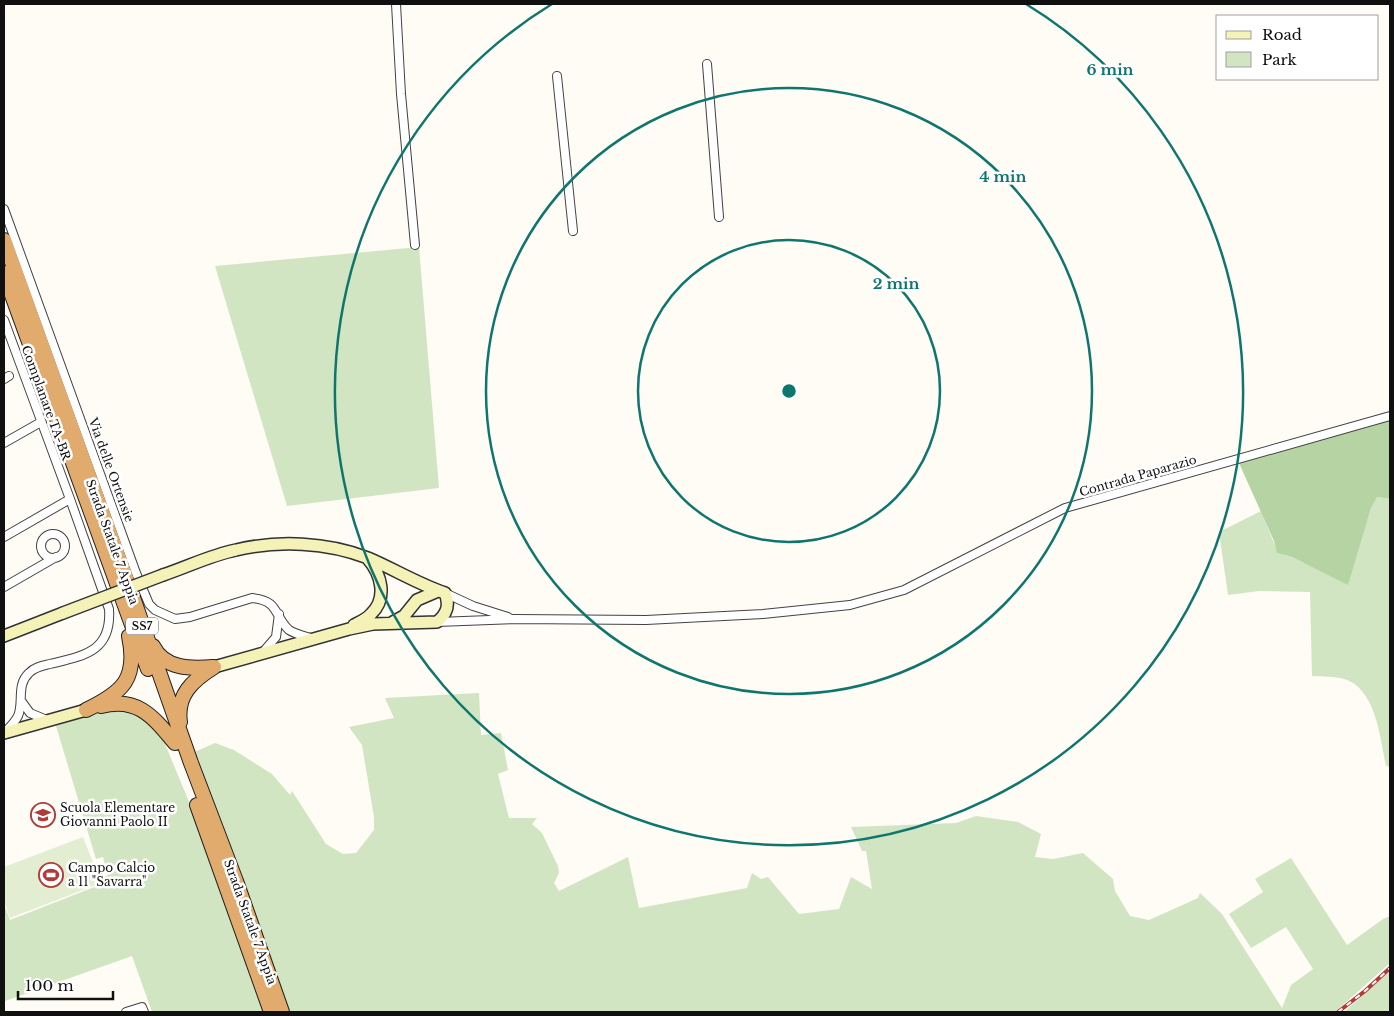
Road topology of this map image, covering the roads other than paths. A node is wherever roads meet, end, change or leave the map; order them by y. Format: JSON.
{"nodes":[{"id":1,"x":396,"y":4,"type":"edge"},
{"id":2,"x":707,"y":64,"type":"dead end"},
{"id":3,"x":557,"y":76,"type":"dead end"},
{"id":4,"x":4,"y":209,"type":"edge"},
{"id":5,"x":719,"y":218,"type":"dead end"},
{"id":6,"x":573,"y":231,"type":"dead end"},
{"id":7,"x":4,"y":240,"type":"edge"},
{"id":8,"x":415,"y":245,"type":"dead end"},
{"id":9,"x":4,"y":273,"type":"edge"},
{"id":10,"x":4,"y":320,"type":"edge"},
{"id":11,"x":1390,"y":416,"type":"edge"},
{"id":12,"x":41,"y":422,"type":"junction"},
{"id":13,"x":4,"y":443,"type":"edge"},
{"id":14,"x":70,"y":499,"type":"junction"},
{"id":15,"x":4,"y":537,"type":"edge"},
{"id":16,"x":57,"y":557,"type":"dead end"},
{"id":17,"x":367,"y":558,"type":"junction"},
{"id":18,"x":4,"y":588,"type":"edge"},
{"id":19,"x":441,"y":592,"type":"junction"},
{"id":20,"x":123,"y":602,"type":"junction"},
{"id":21,"x":139,"y":617,"type":"junction"},
{"id":22,"x":514,"y":619,"type":"junction"},
{"id":23,"x":437,"y":622,"type":"junction"},
{"id":24,"x":391,"y":623,"type":"junction"},
{"id":25,"x":282,"y":625,"type":"junction"},
{"id":26,"x":349,"y":629,"type":"junction"},
{"id":27,"x":4,"y":636,"type":"edge"},
{"id":28,"x":313,"y":638,"type":"junction"},
{"id":29,"x":286,"y":646,"type":"junction"},
{"id":30,"x":262,"y":654,"type":"junction"},
{"id":31,"x":214,"y":667,"type":"junction"},
{"id":32,"x":24,"y":710,"type":"junction"},
{"id":33,"x":86,"y":710,"type":"junction"},
{"id":34,"x":49,"y":721,"type":"junction"},
{"id":35,"x":28,"y":727,"type":"junction"},
{"id":36,"x":4,"y":733,"type":"edge"},
{"id":37,"x":175,"y":743,"type":"junction"},
{"id":38,"x":191,"y":763,"type":"junction"},
{"id":39,"x":126,"y":1012,"type":"edge"},
{"id":40,"x":144,"y":1012,"type":"edge"},
{"id":41,"x":271,"y":1012,"type":"edge"},
{"id":42,"x":282,"y":1012,"type":"edge"}],
"edges":[{"from":1,"to":8,"type":"street"},
{"from":2,"to":5,"type":"street"},
{"from":3,"to":6,"type":"street"},
{"from":4,"to":25,"type":"street","name":"Via delle Ortensie"},
{"from":7,"to":21,"type":"highway","name":"Strada Statale 7 Appia","number":"SS7"},
{"from":9,"to":20,"type":"highway","name":"Strada Statale 7 Appia","number":"SS7"},
{"from":10,"to":12,"type":"street","name":"Complanare TA-BR"},
{"from":11,"to":22,"type":"street","name":"Contrada Paparazio"},
{"from":12,"to":13,"type":"street"},
{"from":12,"to":14,"type":"street","name":"Complanare TA-BR"},
{"from":14,"to":15,"type":"street"},
{"from":14,"to":32,"type":"street","name":"Complanare TA-BR"},
{"from":16,"to":18,"type":"street"},
{"from":17,"to":19,"type":"street"},
{"from":17,"to":26,"type":"street"},
{"from":17,"to":27,"type":"street","bridge":true},
{"from":19,"to":22,"type":"street"},
{"from":19,"to":23,"type":"street"},
{"from":19,"to":24,"type":"street"},
{"from":20,"to":33,"type":"highway"},
{"from":20,"to":37,"type":"highway","name":"Strada Statale 7 Appia","number":"SS7"},
{"from":21,"to":31,"type":"highway"},
{"from":21,"to":38,"type":"highway","name":"Strada Statale 7 Appia","number":"SS7"},
{"from":22,"to":23,"type":"street"},
{"from":23,"to":24,"type":"street"},
{"from":24,"to":26,"type":"street"},
{"from":25,"to":28,"type":"street"},
{"from":25,"to":29,"type":"street"},
{"from":25,"to":30,"type":"street"},
{"from":26,"to":28,"type":"street"},
{"from":28,"to":29,"type":"street"},
{"from":29,"to":30,"type":"street"},
{"from":30,"to":31,"type":"street"},
{"from":31,"to":38,"type":"highway"},
{"from":32,"to":34,"type":"street"},
{"from":32,"to":35,"type":"street"},
{"from":32,"to":36,"type":"street"},
{"from":33,"to":34,"type":"street"},
{"from":33,"to":37,"type":"highway"},
{"from":34,"to":35,"type":"street"},
{"from":35,"to":36,"type":"street"},
{"from":37,"to":41,"type":"highway","name":"Strada Statale 7 Appia","number":"SS7"},
{"from":38,"to":42,"type":"highway","name":"Strada Statale 7 Appia","number":"SS7"},
{"from":39,"to":40,"type":"street"}]}
